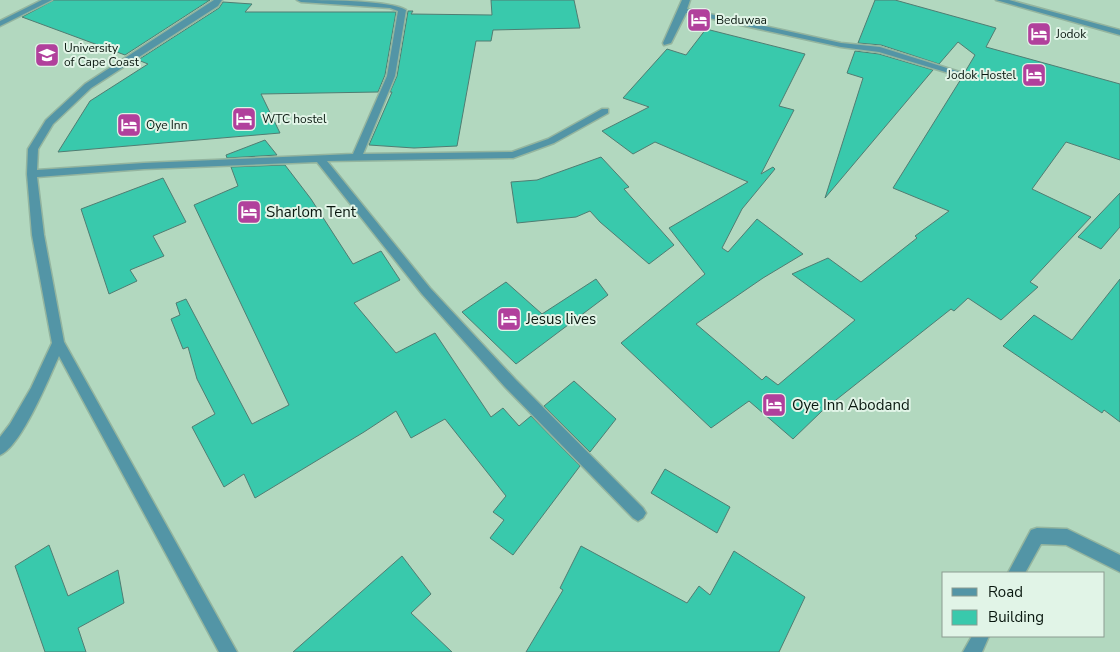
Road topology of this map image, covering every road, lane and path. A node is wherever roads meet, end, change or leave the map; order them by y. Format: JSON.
{"nodes":[{"id":1,"x":48,"y":0,"type":"edge"},
{"id":2,"x":218,"y":0,"type":"edge"},
{"id":3,"x":301,"y":0,"type":"edge"},
{"id":4,"x":686,"y":0,"type":"edge"},
{"id":5,"x":1000,"y":0,"type":"edge"},
{"id":6,"x":683,"y":10,"type":"junction"},
{"id":7,"x":0,"y":24,"type":"edge"},
{"id":8,"x":1120,"y":32,"type":"edge"},
{"id":9,"x":666,"y":42,"type":"dead end"},
{"id":10,"x":962,"y":74,"type":"dead end"},
{"id":11,"x":605,"y":111,"type":"dead end"},
{"id":12,"x":357,"y":157,"type":"junction"},
{"id":13,"x":320,"y":159,"type":"junction"},
{"id":14,"x":32,"y":174,"type":"junction"},
{"id":15,"x":58,"y":343,"type":"junction"},
{"id":16,"x":0,"y":448,"type":"edge"},
{"id":17,"x":638,"y":513,"type":"dead end"},
{"id":18,"x":1120,"y":564,"type":"edge"},
{"id":19,"x":1017,"y":572,"type":"edge"},
{"id":20,"x":980,"y":637,"type":"edge"},
{"id":21,"x":228,"y":652,"type":"edge"},
{"id":22,"x":972,"y":652,"type":"edge"}],
"edges":[{"from":1,"to":7,"type":"street"},
{"from":2,"to":14,"type":"street"},
{"from":3,"to":12,"type":"street"},
{"from":4,"to":6,"type":"street"},
{"from":5,"to":8,"type":"street"},
{"from":6,"to":9,"type":"street"},
{"from":6,"to":10,"type":"street"},
{"from":11,"to":12,"type":"street"},
{"from":12,"to":13,"type":"street"},
{"from":13,"to":14,"type":"street"},
{"from":13,"to":17,"type":"street"},
{"from":14,"to":15,"type":"street"},
{"from":15,"to":16,"type":"street"},
{"from":15,"to":21,"type":"street"},
{"from":18,"to":19,"type":"street"},
{"from":20,"to":22,"type":"street"}]}
